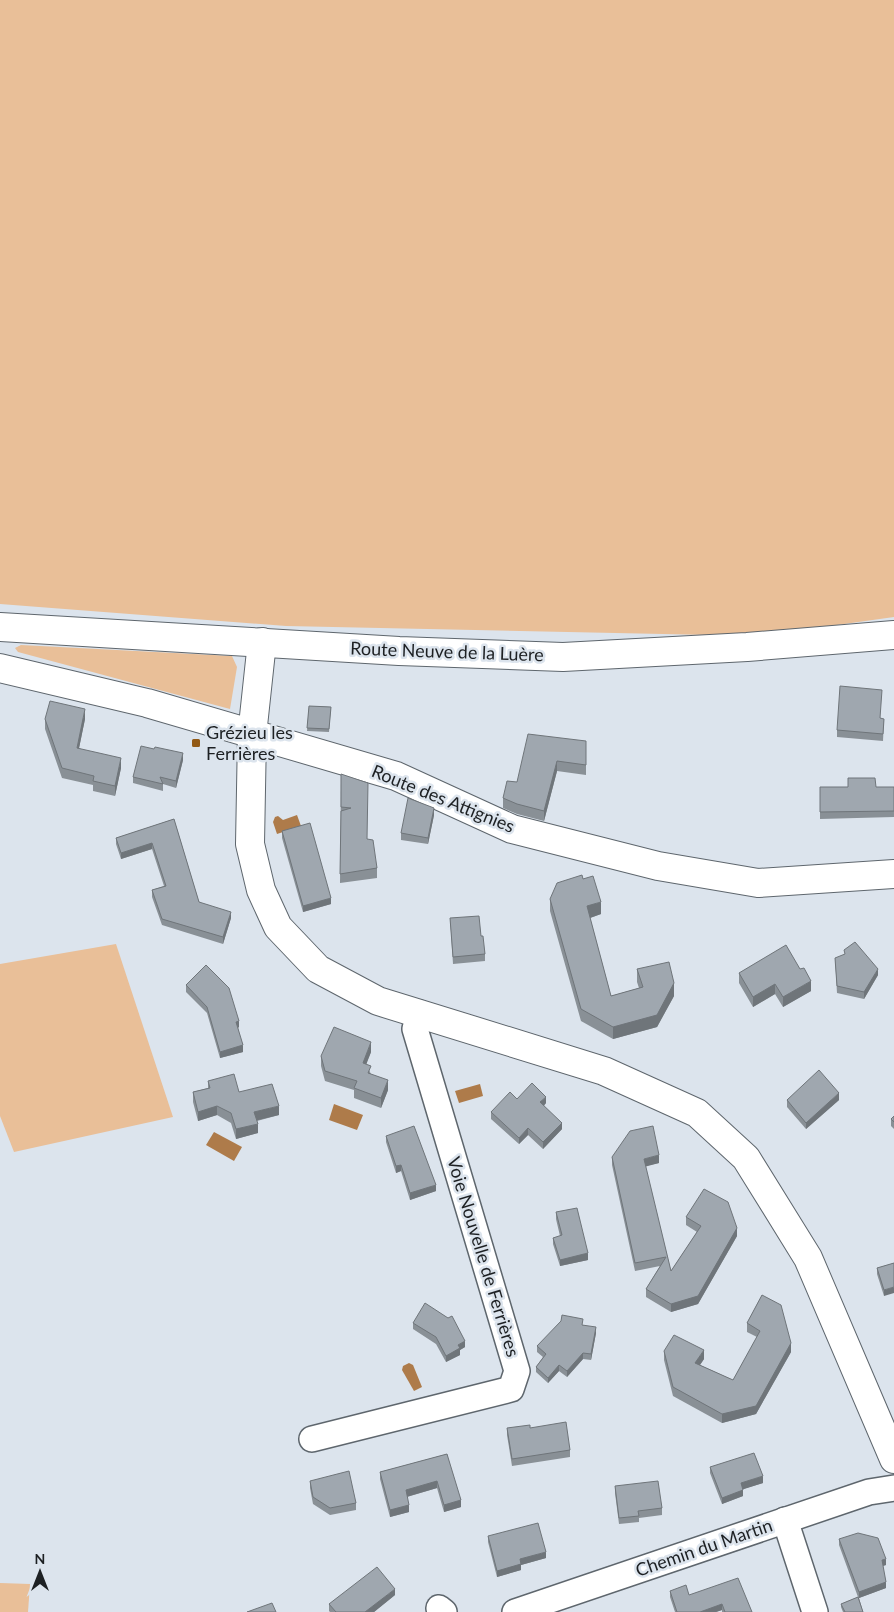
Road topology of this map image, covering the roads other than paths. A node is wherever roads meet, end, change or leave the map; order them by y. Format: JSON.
{"nodes":[{"id":1,"x":0,"y":627,"type":"edge"},
{"id":2,"x":894,"y":635,"type":"edge"},
{"id":3,"x":262,"y":642,"type":"junction"},
{"id":4,"x":0,"y":668,"type":"edge"},
{"id":5,"x":252,"y":735,"type":"junction"},
{"id":6,"x":894,"y":874,"type":"edge"},
{"id":7,"x":419,"y":1013,"type":"junction"},
{"id":8,"x":312,"y":1439,"type":"dead end"},
{"id":9,"x":894,"y":1459,"type":"edge"},
{"id":10,"x":894,"y":1488,"type":"edge"},
{"id":11,"x":785,"y":1520,"type":"junction"},
{"id":12,"x":515,"y":1612,"type":"edge"},
{"id":13,"x":815,"y":1612,"type":"edge"}],
"edges":[{"from":1,"to":3,"type":"street","name":"Route Neuve de la Luère"},
{"from":2,"to":3,"type":"street","name":"Route Neuve de la Luère"},
{"from":3,"to":5,"type":"street"},
{"from":4,"to":5,"type":"street","name":"Route des Attignies"},
{"from":5,"to":6,"type":"street","name":"Route des Attignies"},
{"from":5,"to":7,"type":"street"},
{"from":7,"to":8,"type":"street","name":"Voie Nouvelle de Ferrières"},
{"from":7,"to":9,"type":"street"},
{"from":10,"to":11,"type":"street","name":"Chemin du Martin"},
{"from":11,"to":12,"type":"street","name":"Chemin du Martin"},
{"from":11,"to":13,"type":"street"}]}
